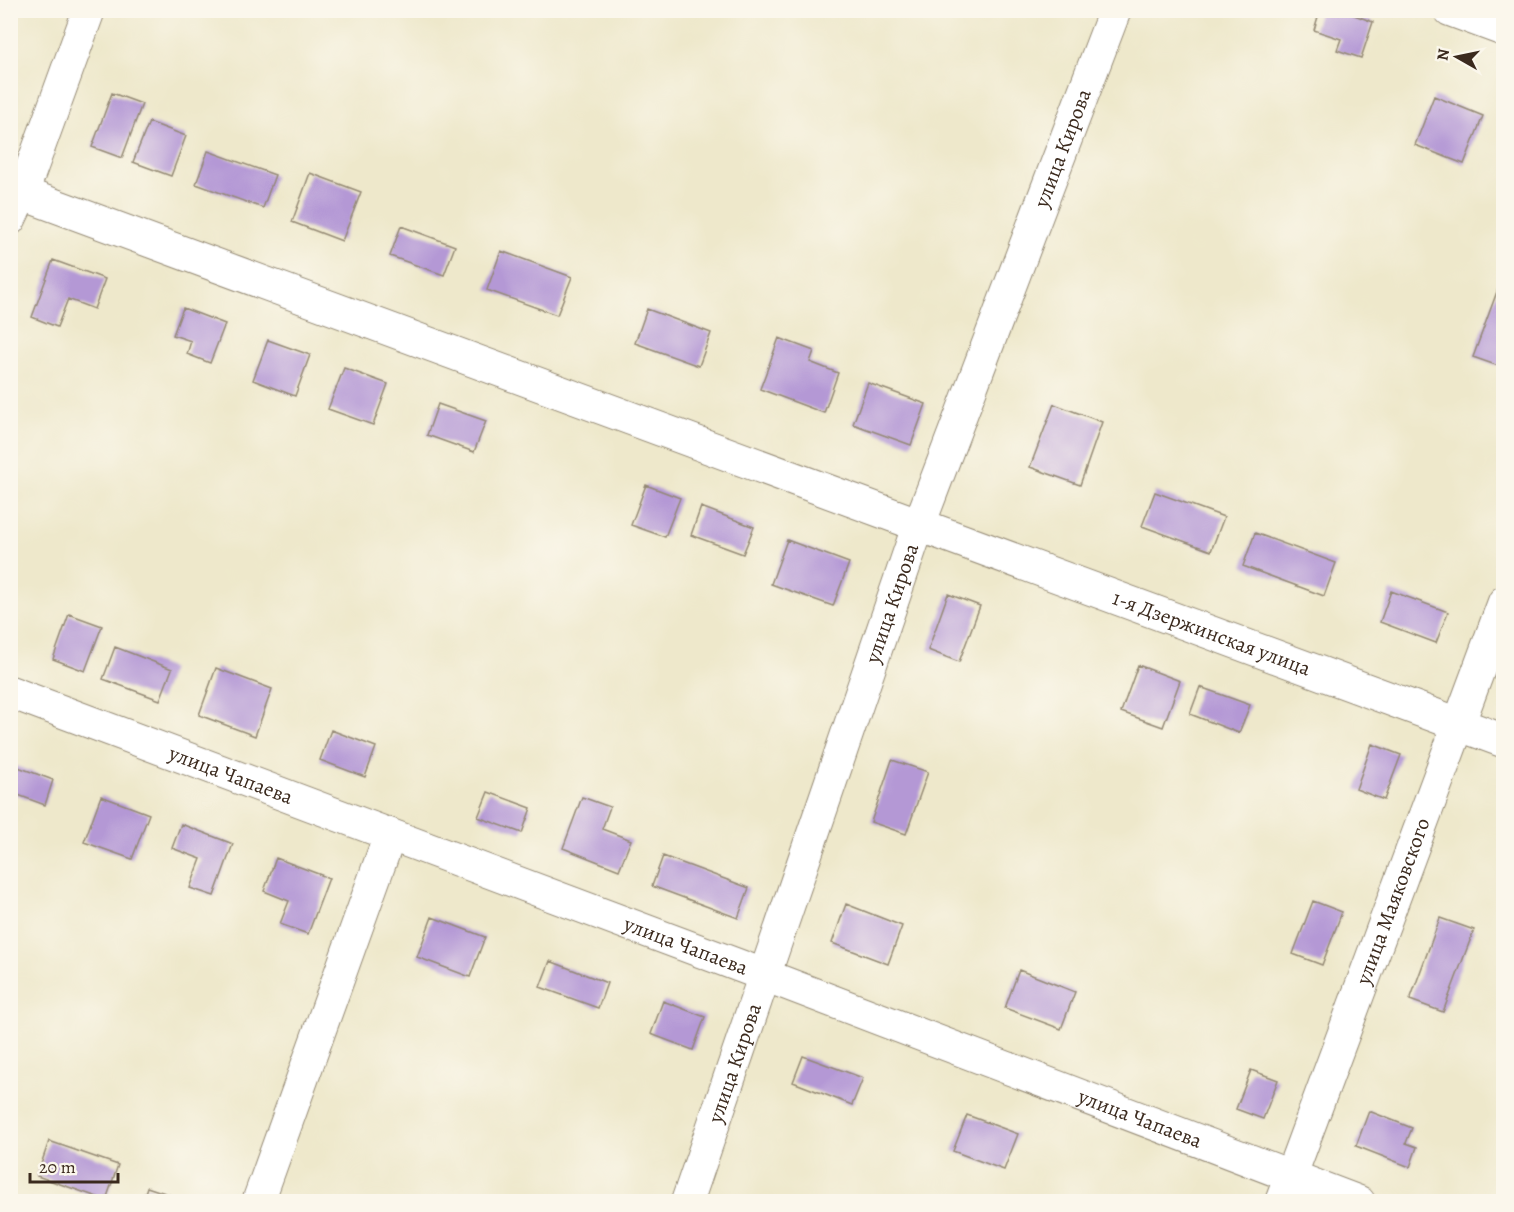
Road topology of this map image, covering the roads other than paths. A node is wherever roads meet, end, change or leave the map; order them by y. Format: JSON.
{"nodes":[{"id":1,"x":89,"y":10,"type":"edge"},
{"id":2,"x":1115,"y":10,"type":"edge"},
{"id":3,"x":1450,"y":10,"type":"edge"},
{"id":4,"x":1503,"y":30,"type":"edge"},
{"id":5,"x":14,"y":200,"type":"edge"},
{"id":6,"x":919,"y":526,"type":"junction"},
{"id":7,"x":1503,"y":602,"type":"edge"},
{"id":8,"x":10,"y":692,"type":"edge"},
{"id":9,"x":1457,"y":724,"type":"junction"},
{"id":10,"x":1503,"y":741,"type":"edge"},
{"id":11,"x":388,"y":834,"type":"junction"},
{"id":12,"x":764,"y":975,"type":"junction"},
{"id":13,"x":1285,"y":1189,"type":"edge"},
{"id":14,"x":258,"y":1202,"type":"edge"},
{"id":15,"x":687,"y":1202,"type":"edge"},
{"id":16,"x":1359,"y":1202,"type":"edge"}],
"edges":[{"from":1,"to":5,"type":"street"},
{"from":2,"to":6,"type":"street","name":"улица Кирова"},
{"from":3,"to":4,"type":"street"},
{"from":5,"to":6,"type":"street","name":"1-я Дзержинская улица"},
{"from":6,"to":9,"type":"street","name":"1-я Дзержинская улица"},
{"from":6,"to":12,"type":"street","name":"улица Кирова"},
{"from":7,"to":9,"type":"street","name":"улица Маяковского"},
{"from":8,"to":11,"type":"street","name":"улица Чапаева"},
{"from":9,"to":10,"type":"street","name":"1-я Дзержинская улица"},
{"from":9,"to":13,"type":"street","name":"улица Маяковского"},
{"from":11,"to":12,"type":"street","name":"улица Чапаева"},
{"from":11,"to":14,"type":"street"},
{"from":12,"to":13,"type":"street","name":"улица Чапаева"},
{"from":12,"to":15,"type":"street","name":"улица Кирова"},
{"from":13,"to":16,"type":"street","name":"улица Чапаева"}]}
